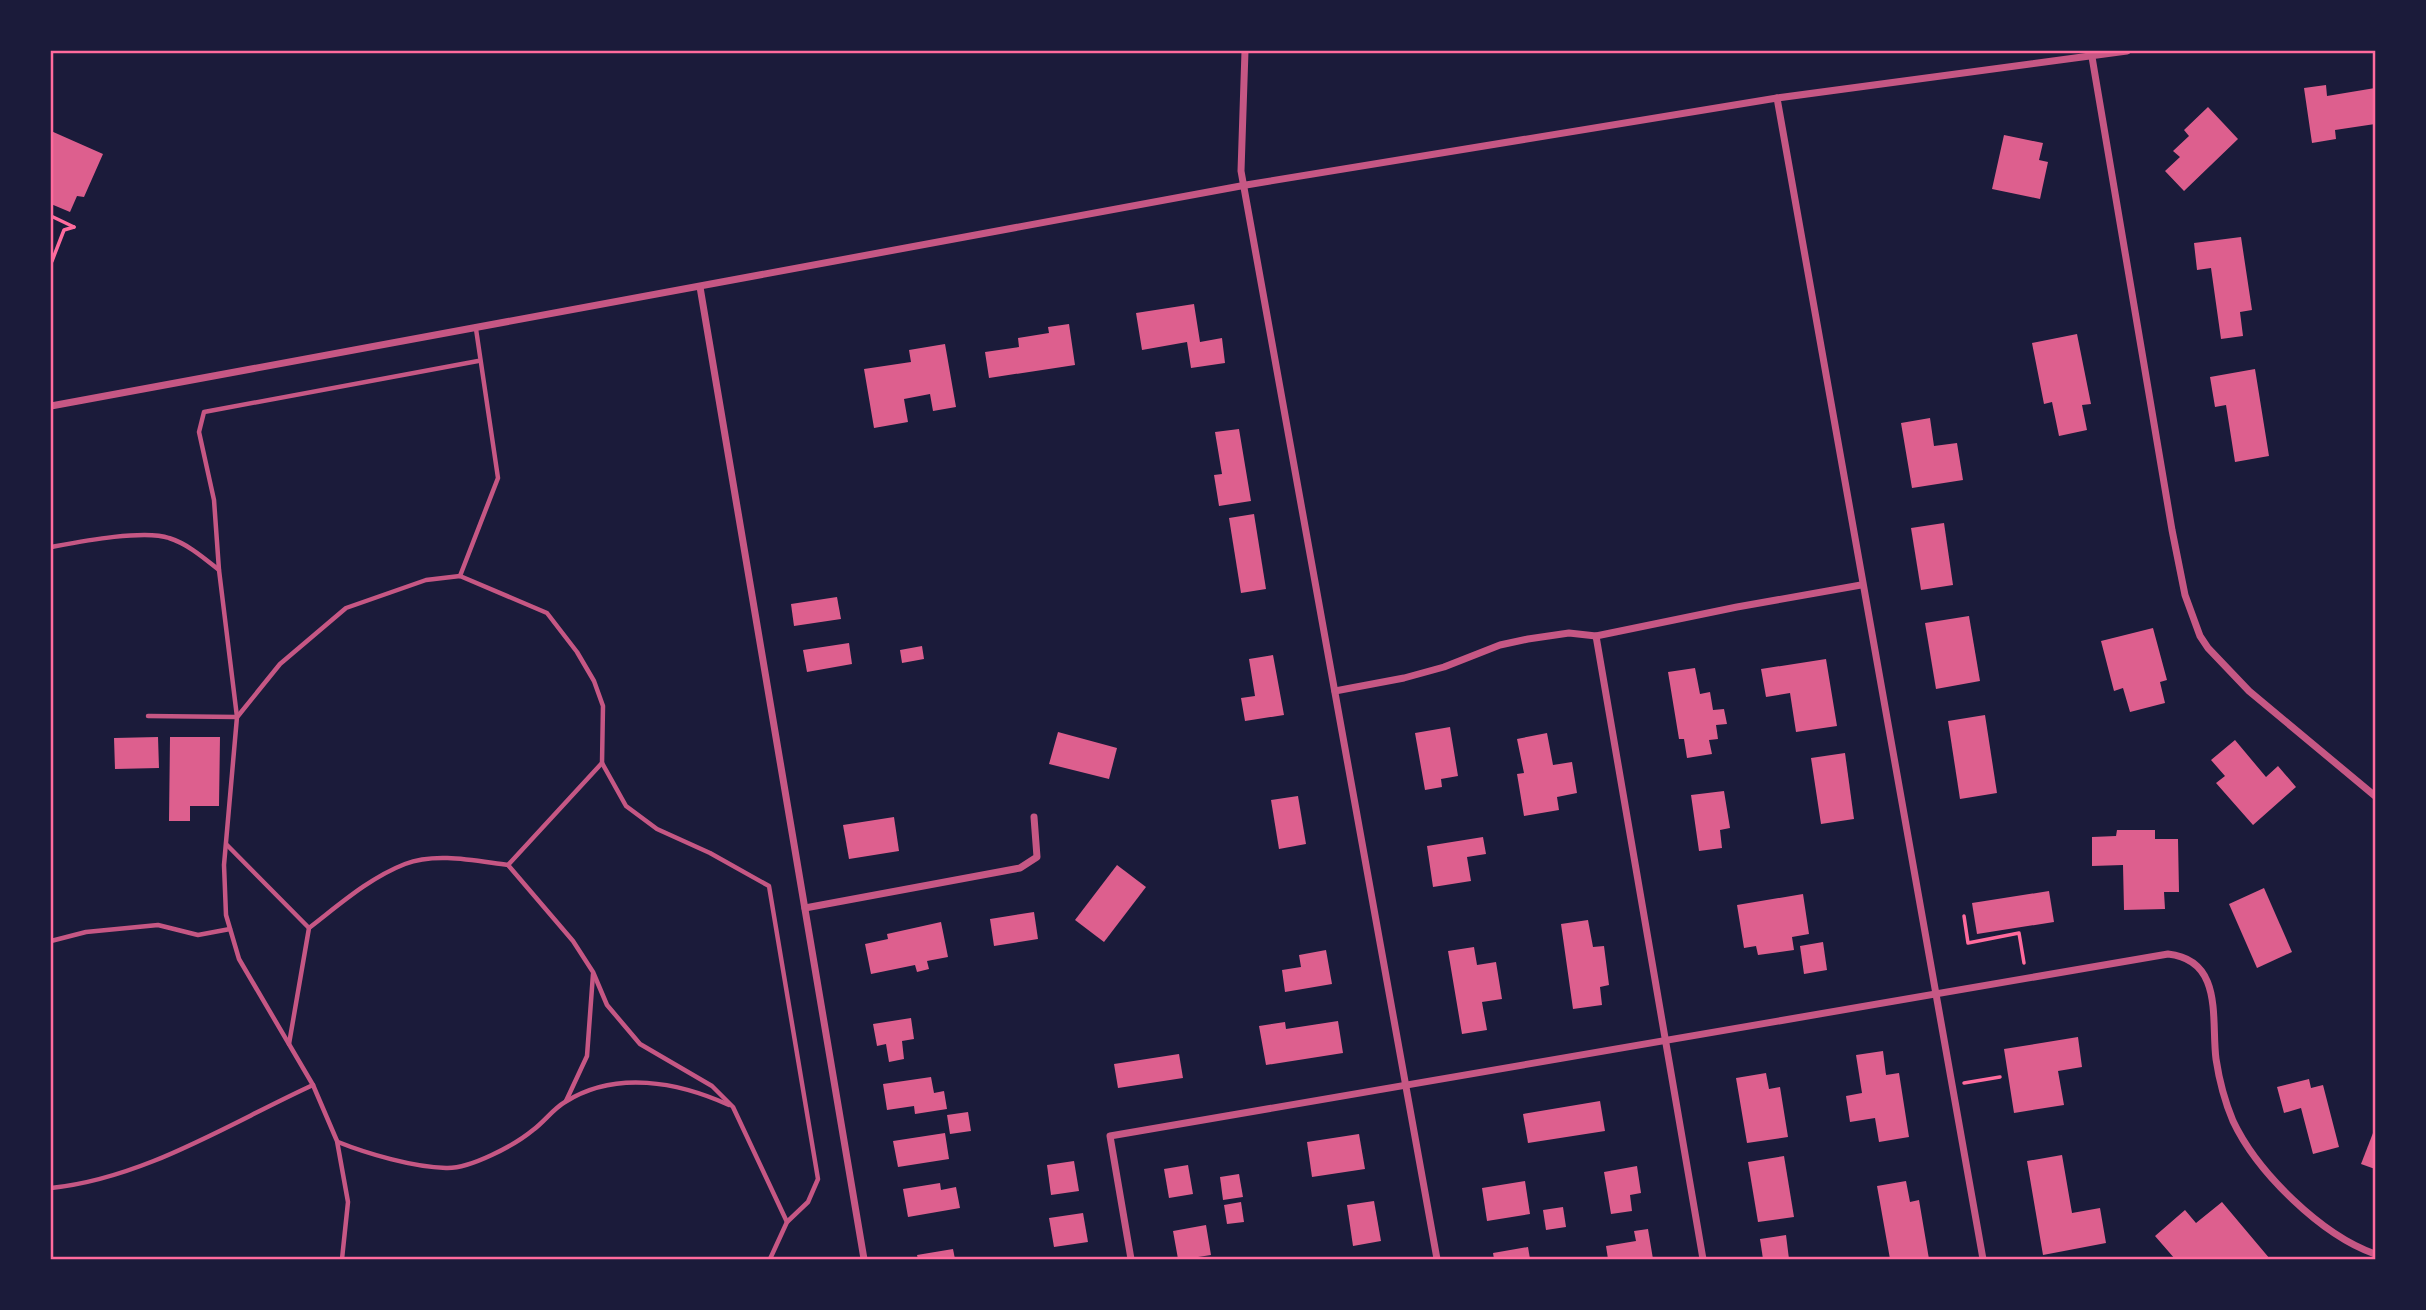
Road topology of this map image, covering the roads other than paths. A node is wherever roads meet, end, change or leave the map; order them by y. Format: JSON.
{"nodes":[{"id":1,"x":1245,"y":51,"type":"edge"},
{"id":2,"x":2127,"y":51,"type":"edge"},
{"id":3,"x":2092,"y":57,"type":"junction"},
{"id":4,"x":1777,"y":98,"type":"junction"},
{"id":5,"x":1246,"y":185,"type":"junction"},
{"id":6,"x":700,"y":287,"type":"junction"},
{"id":7,"x":476,"y":329,"type":"junction"},
{"id":8,"x":478,"y":361,"type":"junction"},
{"id":9,"x":51,"y":406,"type":"edge"},
{"id":10,"x":51,"y":547,"type":"edge"},
{"id":11,"x":219,"y":570,"type":"junction"},
{"id":12,"x":460,"y":576,"type":"junction"},
{"id":13,"x":1861,"y":585,"type":"junction"},
{"id":14,"x":1596,"y":636,"type":"junction"},
{"id":15,"x":1335,"y":691,"type":"junction"},
{"id":16,"x":148,"y":716,"type":"dead end"},
{"id":17,"x":237,"y":717,"type":"junction"},
{"id":18,"x":602,"y":763,"type":"junction"},
{"id":19,"x":2375,"y":796,"type":"edge"},
{"id":20,"x":1034,"y":817,"type":"dead end"},
{"id":21,"x":227,"y":845,"type":"junction"},
{"id":22,"x":508,"y":865,"type":"junction"},
{"id":23,"x":805,"y":908,"type":"junction"},
{"id":24,"x":309,"y":928,"type":"junction"},
{"id":25,"x":230,"y":929,"type":"junction"},
{"id":26,"x":51,"y":941,"type":"edge"},
{"id":27,"x":593,"y":972,"type":"junction"},
{"id":28,"x":1935,"y":994,"type":"junction"},
{"id":29,"x":1665,"y":1041,"type":"junction"},
{"id":30,"x":289,"y":1045,"type":"junction"},
{"id":31,"x":313,"y":1085,"type":"junction"},
{"id":32,"x":1406,"y":1085,"type":"junction"},
{"id":33,"x":565,"y":1101,"type":"junction"},
{"id":34,"x":733,"y":1107,"type":"junction"},
{"id":35,"x":337,"y":1141,"type":"junction"},
{"id":36,"x":51,"y":1188,"type":"edge"},
{"id":37,"x":787,"y":1222,"type":"junction"},
{"id":38,"x":2375,"y":1254,"type":"edge"},
{"id":39,"x":342,"y":1259,"type":"edge"},
{"id":40,"x":770,"y":1259,"type":"edge"},
{"id":41,"x":864,"y":1259,"type":"edge"},
{"id":42,"x":1131,"y":1259,"type":"edge"},
{"id":43,"x":1437,"y":1259,"type":"edge"},
{"id":44,"x":1703,"y":1259,"type":"edge"},
{"id":45,"x":1983,"y":1259,"type":"edge"}],
"edges":[{"from":1,"to":5,"type":"street"},
{"from":2,"to":3,"type":"street"},
{"from":3,"to":4,"type":"street"},
{"from":3,"to":19,"type":"street"},
{"from":4,"to":5,"type":"street"},
{"from":4,"to":13,"type":"street"},
{"from":5,"to":6,"type":"street"},
{"from":5,"to":15,"type":"street"},
{"from":6,"to":7,"type":"street"},
{"from":6,"to":23,"type":"street"},
{"from":7,"to":8,"type":"lane"},
{"from":7,"to":9,"type":"street"},
{"from":8,"to":11,"type":"lane"},
{"from":8,"to":12,"type":"lane"},
{"from":10,"to":11,"type":"lane"},
{"from":11,"to":17,"type":"lane"},
{"from":12,"to":17,"type":"lane"},
{"from":12,"to":18,"type":"lane"},
{"from":13,"to":14,"type":"street"},
{"from":13,"to":28,"type":"street"},
{"from":14,"to":15,"type":"street"},
{"from":14,"to":29,"type":"street"},
{"from":15,"to":32,"type":"street"},
{"from":16,"to":17,"type":"lane"},
{"from":17,"to":21,"type":"lane"},
{"from":18,"to":22,"type":"lane"},
{"from":18,"to":37,"type":"lane"},
{"from":20,"to":23,"type":"street"},
{"from":21,"to":24,"type":"lane"},
{"from":21,"to":25,"type":"lane"},
{"from":22,"to":24,"type":"lane"},
{"from":22,"to":27,"type":"lane"},
{"from":23,"to":41,"type":"street"},
{"from":24,"to":30,"type":"lane"},
{"from":25,"to":26,"type":"lane"},
{"from":25,"to":30,"type":"lane"},
{"from":27,"to":33,"type":"lane"},
{"from":27,"to":34,"type":"lane"},
{"from":28,"to":29,"type":"street"},
{"from":28,"to":38,"type":"street"},
{"from":28,"to":45,"type":"street"},
{"from":29,"to":32,"type":"street"},
{"from":29,"to":44,"type":"street"},
{"from":30,"to":31,"type":"lane"},
{"from":31,"to":35,"type":"lane"},
{"from":31,"to":36,"type":"lane"},
{"from":32,"to":42,"type":"street"},
{"from":32,"to":43,"type":"street"},
{"from":33,"to":34,"type":"lane"},
{"from":33,"to":35,"type":"lane"},
{"from":34,"to":37,"type":"lane"},
{"from":35,"to":39,"type":"lane"},
{"from":37,"to":40,"type":"lane"}]}
